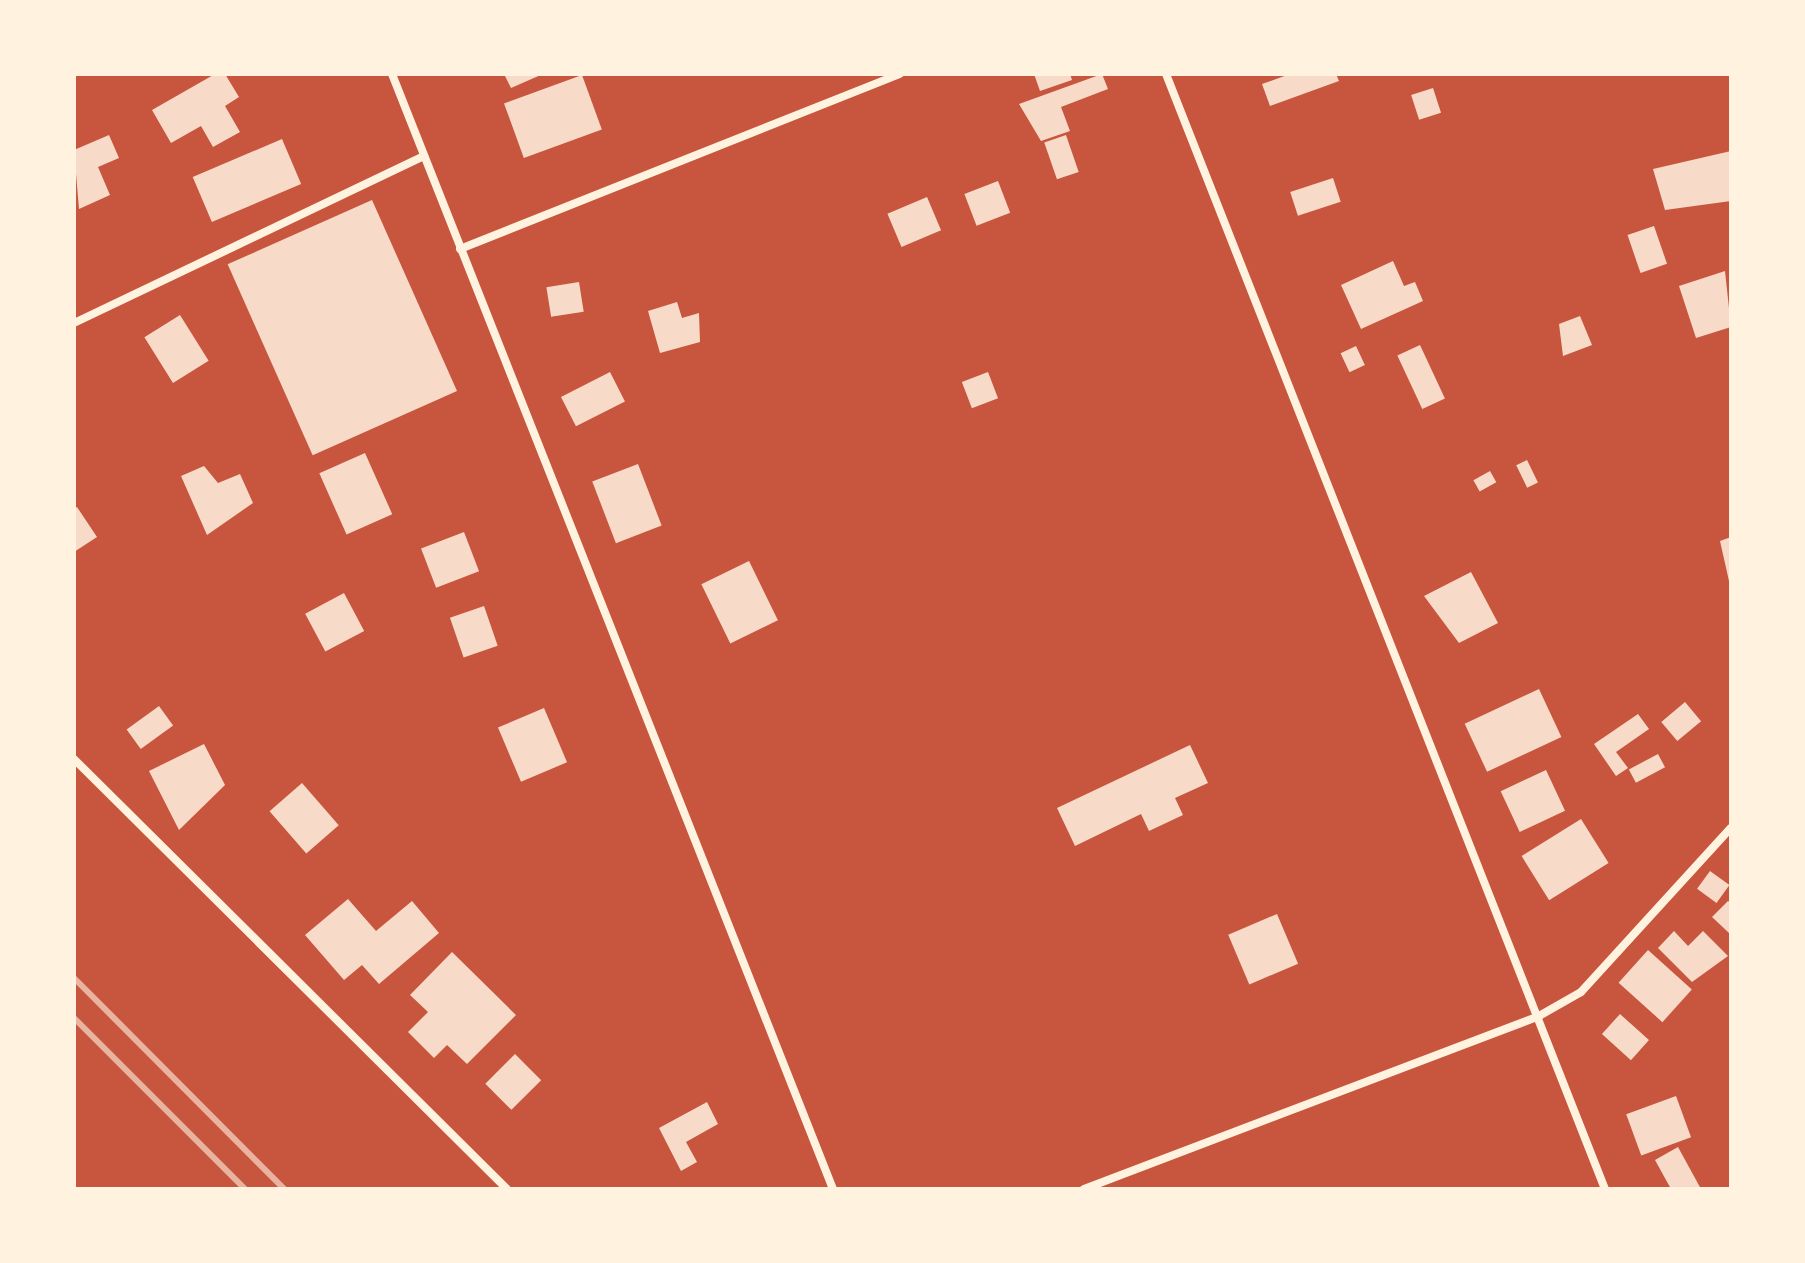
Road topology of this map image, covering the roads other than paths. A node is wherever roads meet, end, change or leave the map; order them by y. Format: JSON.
{"nodes":[{"id":1,"x":392,"y":74,"type":"edge"},
{"id":2,"x":899,"y":74,"type":"edge"},
{"id":3,"x":1166,"y":74,"type":"edge"},
{"id":4,"x":424,"y":156,"type":"junction"},
{"id":5,"x":460,"y":249,"type":"junction"},
{"id":6,"x":74,"y":323,"type":"edge"},
{"id":7,"x":74,"y":759,"type":"edge"},
{"id":8,"x":1731,"y":828,"type":"edge"},
{"id":9,"x":1539,"y":1016,"type":"junction"},
{"id":10,"x":507,"y":1189,"type":"edge"},
{"id":11,"x":833,"y":1189,"type":"edge"},
{"id":12,"x":1084,"y":1189,"type":"edge"},
{"id":13,"x":1605,"y":1189,"type":"edge"}],
"edges":[{"from":1,"to":4,"type":"street"},
{"from":2,"to":5,"type":"street"},
{"from":3,"to":9,"type":"street"},
{"from":4,"to":5,"type":"street"},
{"from":4,"to":6,"type":"street"},
{"from":5,"to":11,"type":"street"},
{"from":7,"to":10,"type":"street"},
{"from":8,"to":9,"type":"street"},
{"from":9,"to":12,"type":"street"},
{"from":9,"to":13,"type":"street"}]}
